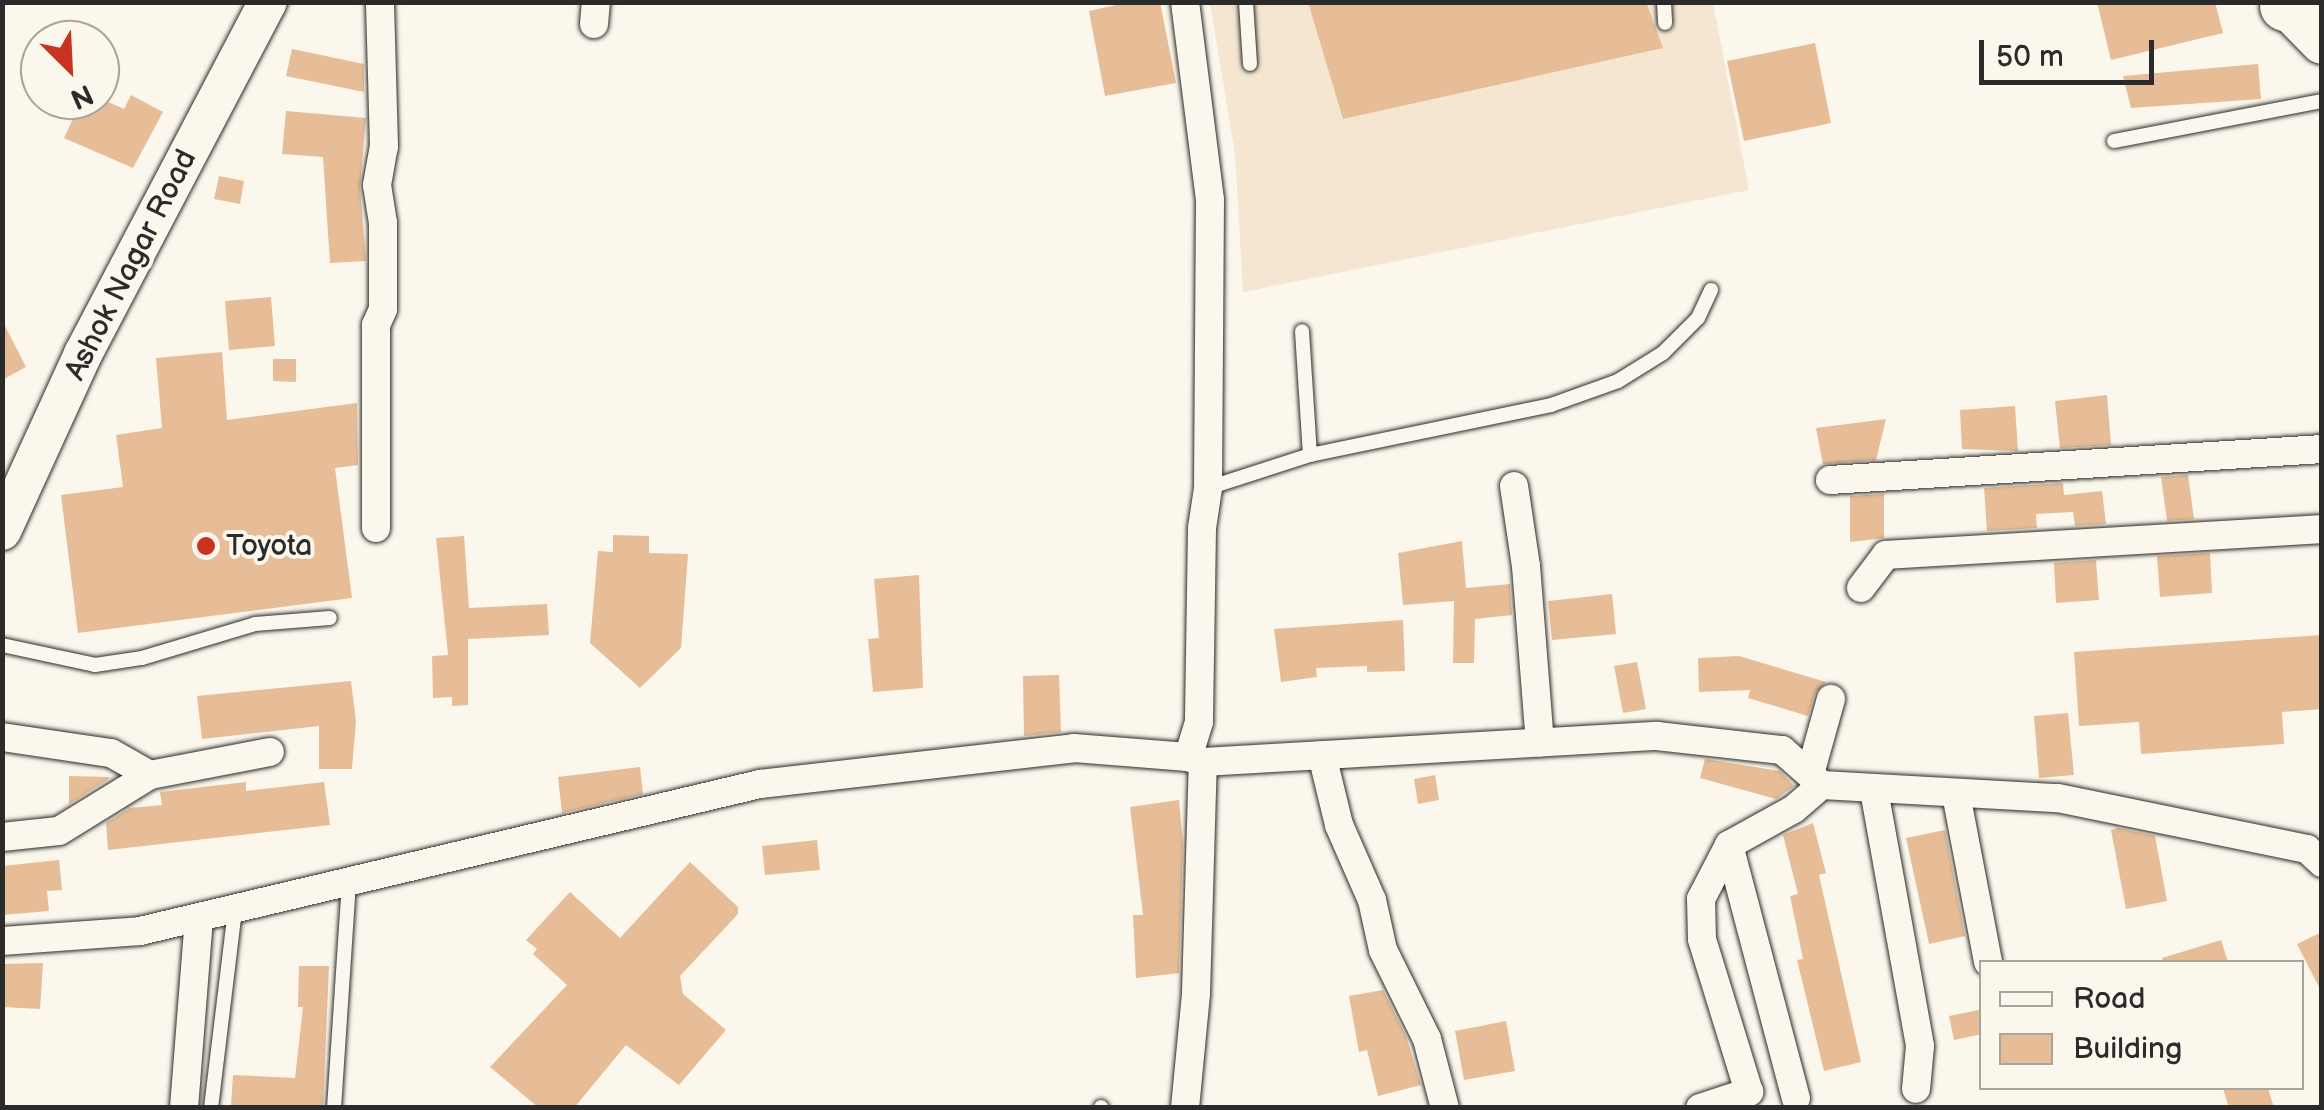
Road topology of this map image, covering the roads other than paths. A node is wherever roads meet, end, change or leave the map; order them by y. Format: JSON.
{"nodes":[{"id":1,"x":268,"y":2,"type":"edge"},
{"id":2,"x":380,"y":2,"type":"edge"},
{"id":3,"x":1185,"y":2,"type":"edge"},
{"id":4,"x":1246,"y":2,"type":"edge"},
{"id":5,"x":1664,"y":2,"type":"edge"},
{"id":6,"x":2291,"y":4,"type":"edge"},
{"id":7,"x":1665,"y":23,"type":"dead end"},
{"id":8,"x":2322,"y":44,"type":"edge"},
{"id":9,"x":1250,"y":64,"type":"dead end"},
{"id":10,"x":2322,"y":101,"type":"edge"},
{"id":11,"x":2114,"y":141,"type":"dead end"},
{"id":12,"x":1711,"y":290,"type":"dead end"},
{"id":13,"x":1302,"y":332,"type":"dead end"},
{"id":14,"x":2322,"y":448,"type":"edge"},
{"id":15,"x":1310,"y":455,"type":"junction"},
{"id":16,"x":1830,"y":480,"type":"dead end"},
{"id":17,"x":1514,"y":486,"type":"dead end"},
{"id":18,"x":1208,"y":488,"type":"junction"},
{"id":19,"x":376,"y":528,"type":"dead end"},
{"id":20,"x":2322,"y":529,"type":"edge"},
{"id":21,"x":2,"y":531,"type":"edge"},
{"id":22,"x":1861,"y":588,"type":"dead end"},
{"id":23,"x":330,"y":618,"type":"dead end"},
{"id":24,"x":2,"y":645,"type":"edge"},
{"id":25,"x":1831,"y":699,"type":"dead end"},
{"id":26,"x":2,"y":737,"type":"edge"},
{"id":27,"x":1540,"y":742,"type":"junction"},
{"id":28,"x":270,"y":752,"type":"dead end"},
{"id":29,"x":1322,"y":755,"type":"junction"},
{"id":30,"x":1196,"y":759,"type":"junction"},
{"id":31,"x":150,"y":775,"type":"junction"},
{"id":32,"x":1816,"y":779,"type":"junction"},
{"id":33,"x":1874,"y":790,"type":"junction"},
{"id":34,"x":1956,"y":794,"type":"junction"},
{"id":35,"x":2,"y":837,"type":"edge"},
{"id":36,"x":1728,"y":844,"type":"junction"},
{"id":37,"x":2322,"y":864,"type":"edge"},
{"id":38,"x":348,"y":884,"type":"junction"},
{"id":39,"x":234,"y":910,"type":"junction"},
{"id":40,"x":199,"y":918,"type":"junction"},
{"id":41,"x":2,"y":941,"type":"edge"},
{"id":42,"x":1988,"y":960,"type":"edge"},
{"id":43,"x":1916,"y":1089,"type":"dead end"},
{"id":44,"x":1796,"y":1098,"type":"dead end"},
{"id":45,"x":184,"y":1108,"type":"edge"},
{"id":46,"x":211,"y":1108,"type":"edge"},
{"id":47,"x":334,"y":1108,"type":"edge"},
{"id":48,"x":1186,"y":1108,"type":"edge"},
{"id":49,"x":1445,"y":1108,"type":"edge"},
{"id":50,"x":1700,"y":1108,"type":"edge"}],
"edges":[{"from":1,"to":21,"type":"street","name":"Ashok Nagar Road"},
{"from":2,"to":19,"type":"street"},
{"from":3,"to":18,"type":"street"},
{"from":4,"to":9,"type":"lane"},
{"from":5,"to":7,"type":"lane"},
{"from":6,"to":8,"type":"main road"},
{"from":10,"to":11,"type":"lane"},
{"from":12,"to":15,"type":"lane"},
{"from":13,"to":15,"type":"lane"},
{"from":14,"to":16,"type":"street"},
{"from":15,"to":18,"type":"lane"},
{"from":17,"to":27,"type":"street"},
{"from":18,"to":30,"type":"street"},
{"from":20,"to":22,"type":"street"},
{"from":23,"to":24,"type":"lane"},
{"from":25,"to":32,"type":"street"},
{"from":26,"to":31,"type":"street"},
{"from":27,"to":29,"type":"street"},
{"from":27,"to":32,"type":"street"},
{"from":28,"to":31,"type":"street"},
{"from":29,"to":30,"type":"street"},
{"from":29,"to":49,"type":"street"},
{"from":30,"to":38,"type":"street"},
{"from":30,"to":48,"type":"street"},
{"from":31,"to":35,"type":"street"},
{"from":32,"to":33,"type":"street"},
{"from":32,"to":36,"type":"street"},
{"from":33,"to":34,"type":"street"},
{"from":33,"to":43,"type":"street"},
{"from":34,"to":37,"type":"street"},
{"from":34,"to":42,"type":"street"},
{"from":36,"to":44,"type":"street"},
{"from":36,"to":50,"type":"street"},
{"from":38,"to":39,"type":"street"},
{"from":38,"to":47,"type":"lane"},
{"from":39,"to":40,"type":"street"},
{"from":39,"to":46,"type":"lane"},
{"from":40,"to":41,"type":"street"},
{"from":40,"to":45,"type":"street"}]}
